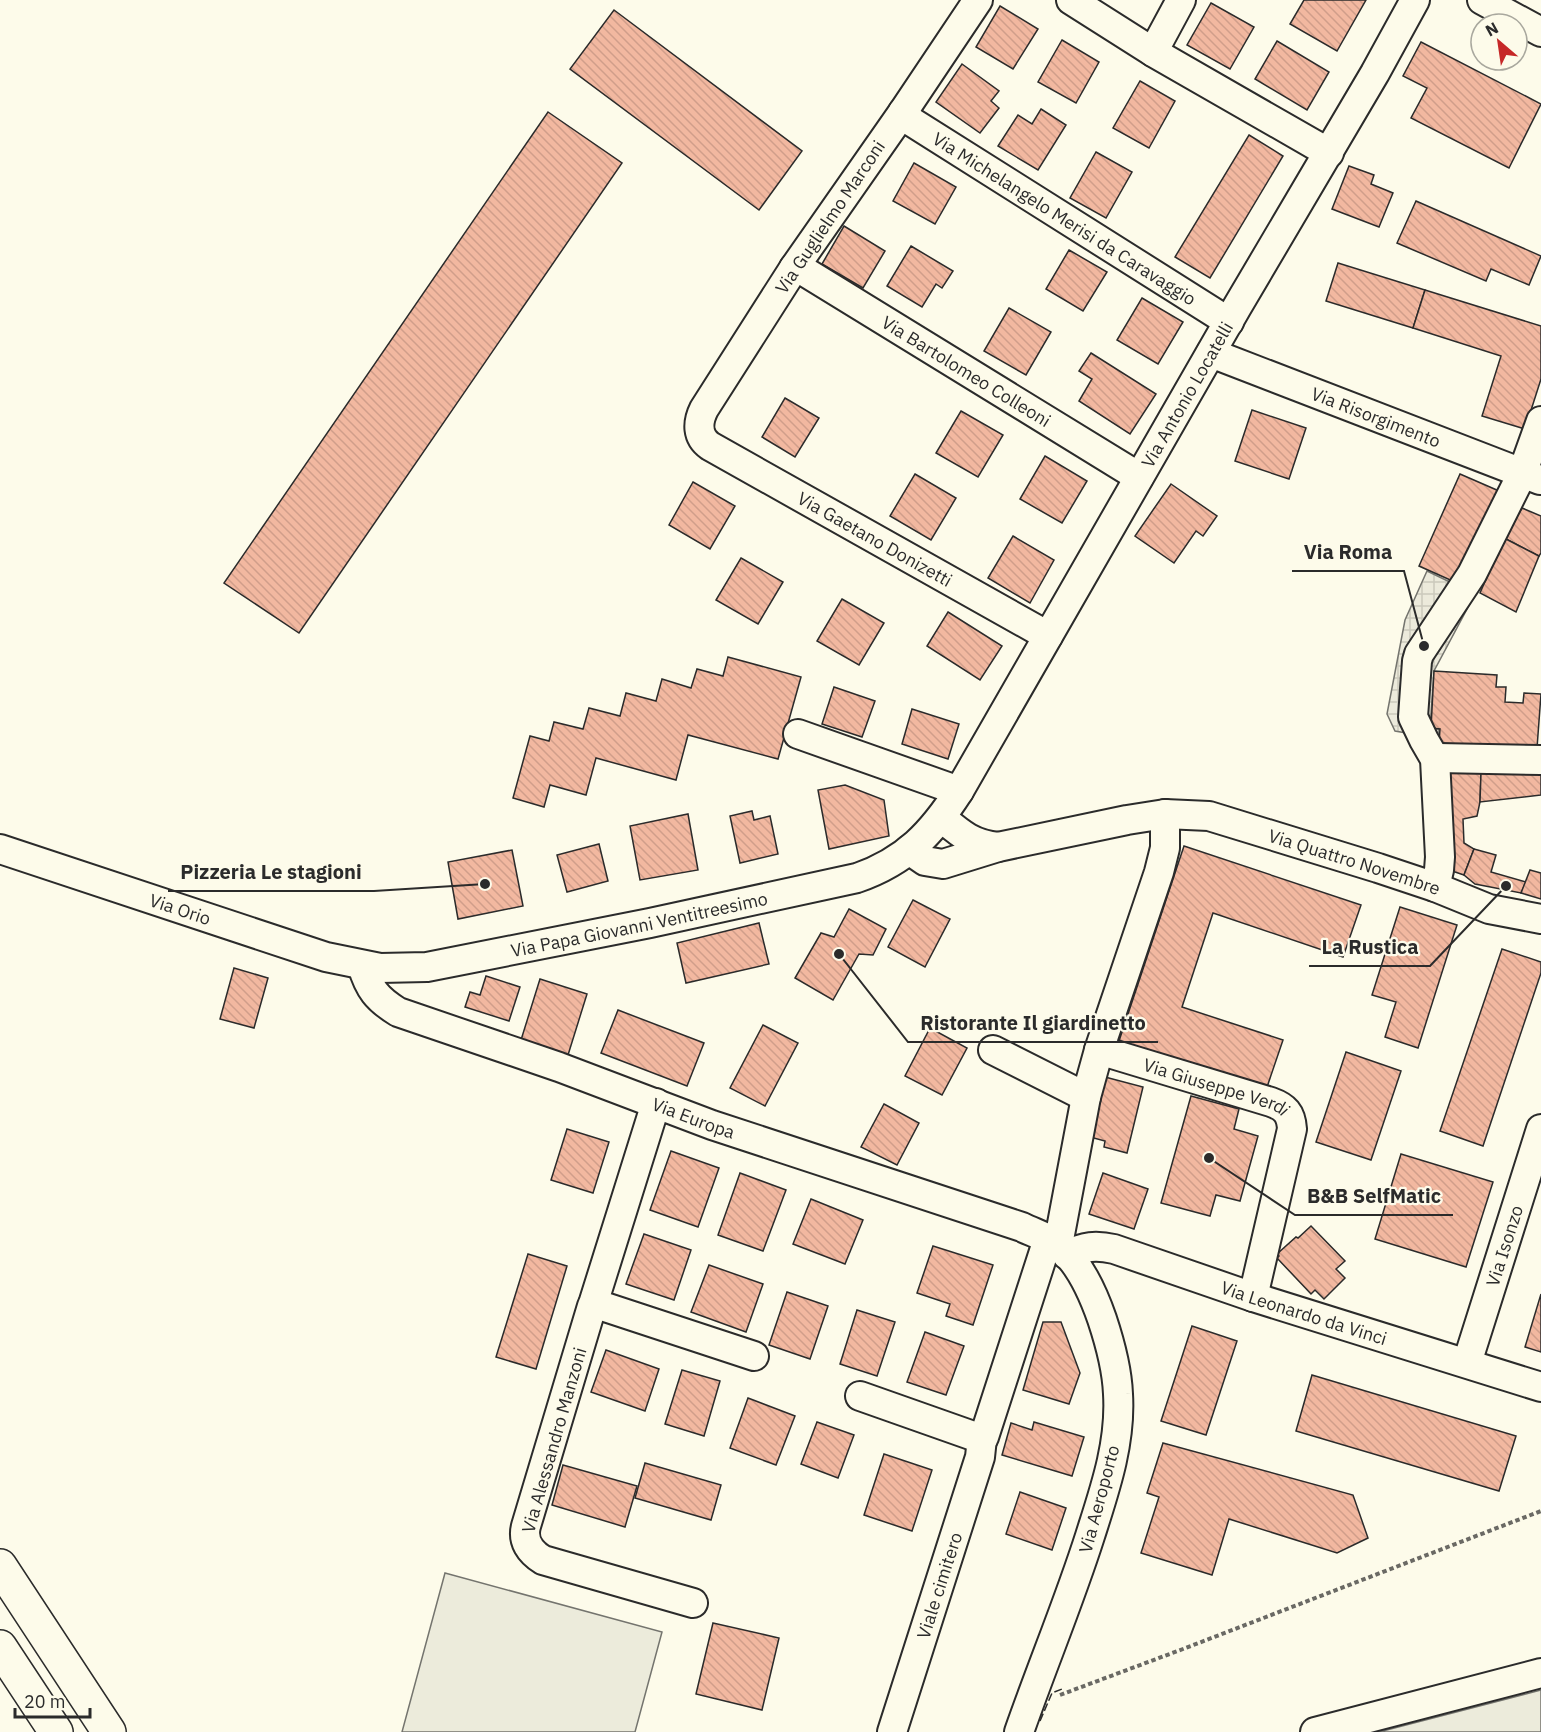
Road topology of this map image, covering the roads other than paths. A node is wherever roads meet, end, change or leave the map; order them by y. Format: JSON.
{"nodes":[{"id":1,"x":978,"y":0,"type":"edge"},
{"id":2,"x":1071,"y":0,"type":"edge"},
{"id":3,"x":1181,"y":0,"type":"edge"},
{"id":4,"x":1415,"y":0,"type":"edge"},
{"id":5,"x":1482,"y":0,"type":"edge"},
{"id":6,"x":1541,"y":32,"type":"edge"},
{"id":7,"x":1153,"y":52,"type":"junction"},
{"id":8,"x":903,"y":112,"type":"junction"},
{"id":9,"x":1329,"y":153,"type":"junction"},
{"id":10,"x":794,"y":268,"type":"junction"},
{"id":11,"x":1229,"y":322,"type":"junction"},
{"id":12,"x":1211,"y":353,"type":"junction"},
{"id":13,"x":1541,"y":421,"type":"edge"},
{"id":14,"x":703,"y":440,"type":"joint"},
{"id":15,"x":1139,"y":477,"type":"junction"},
{"id":16,"x":1532,"y":477,"type":"edge"},
{"id":17,"x":1048,"y":636,"type":"junction"},
{"id":18,"x":798,"y":734,"type":"dead end"},
{"id":19,"x":1435,"y":759,"type":"junction"},
{"id":20,"x":1541,"y":760,"type":"edge"},
{"id":21,"x":959,"y":791,"type":"junction"},
{"id":22,"x":1165,"y":814,"type":"junction"},
{"id":23,"x":942,"y":818,"type":"junction"},
{"id":24,"x":998,"y":847,"type":"junction"},
{"id":25,"x":0,"y":849,"type":"edge"},
{"id":26,"x":909,"y":850,"type":"junction"},
{"id":27,"x":1435,"y":887,"type":"junction"},
{"id":28,"x":1541,"y":919,"type":"edge"},
{"id":29,"x":362,"y":965,"type":"junction"},
{"id":30,"x":993,"y":1050,"type":"dead end"},
{"id":31,"x":1099,"y":1050,"type":"junction"},
{"id":32,"x":1086,"y":1097,"type":"junction"},
{"id":33,"x":657,"y":1103,"type":"junction"},
{"id":34,"x":1541,"y":1129,"type":"edge"},
{"id":35,"x":1058,"y":1246,"type":"junction"},
{"id":36,"x":1253,"y":1297,"type":"junction"},
{"id":37,"x":595,"y":1303,"type":"junction"},
{"id":38,"x":754,"y":1356,"type":"dead end"},
{"id":39,"x":1467,"y":1364,"type":"junction"},
{"id":40,"x":1541,"y":1388,"type":"edge"},
{"id":41,"x":860,"y":1395,"type":"dead end"},
{"id":42,"x":982,"y":1438,"type":"junction"},
{"id":43,"x":0,"y":1566,"type":"edge"},
{"id":44,"x":693,"y":1604,"type":"dead end"},
{"id":45,"x":0,"y":1647,"type":"edge"},
{"id":46,"x":1541,"y":1673,"type":"edge"},
{"id":47,"x":56,"y":1732,"type":"edge"},
{"id":48,"x":109,"y":1732,"type":"edge"},
{"id":49,"x":892,"y":1732,"type":"edge"},
{"id":50,"x":1019,"y":1732,"type":"edge"},
{"id":51,"x":1315,"y":1732,"type":"edge"}],
"edges":[{"from":1,"to":8,"type":"street","name":"Via Guglielmo Marconi"},
{"from":2,"to":7,"type":"street"},
{"from":3,"to":7,"type":"street"},
{"from":4,"to":9,"type":"street","name":"Via Antonio Locatelli"},
{"from":5,"to":6,"type":"street"},
{"from":7,"to":9,"type":"street"},
{"from":8,"to":10,"type":"street","name":"Via Guglielmo Marconi"},
{"from":8,"to":11,"type":"street","name":"Via Michelangelo Merisi da Caravaggio"},
{"from":9,"to":11,"type":"street","name":"Via Antonio Locatelli"},
{"from":10,"to":14,"type":"street","name":"Via Guglielmo Marconi"},
{"from":10,"to":15,"type":"street","name":"Via Bartolomeo Colleoni"},
{"from":11,"to":12,"type":"street","name":"Via Antonio Locatelli"},
{"from":12,"to":15,"type":"street","name":"Via Antonio Locatelli"},
{"from":12,"to":16,"type":"street","name":"Via Risorgimento"},
{"from":13,"to":16,"type":"street"},
{"from":14,"to":17,"type":"street","name":"Via Gaetano Donizetti"},
{"from":15,"to":17,"type":"street","name":"Via Antonio Locatelli"},
{"from":16,"to":19,"type":"street"},
{"from":17,"to":21,"type":"street","name":"Via Antonio Locatelli"},
{"from":18,"to":21,"type":"street"},
{"from":19,"to":20,"type":"street"},
{"from":19,"to":27,"type":"street"},
{"from":21,"to":23,"type":"street","name":"Via Papa Giovanni Ventitreesimo"},
{"from":22,"to":24,"type":"street"},
{"from":22,"to":27,"type":"street","name":"Via Quattro Novembre"},
{"from":22,"to":31,"type":"street","name":"Viale cimitero"},
{"from":23,"to":24,"type":"street"},
{"from":23,"to":26,"type":"street","name":"Via Papa Giovanni Ventitreesimo"},
{"from":24,"to":26,"type":"street"},
{"from":25,"to":29,"type":"street","name":"Via Orio"},
{"from":26,"to":29,"type":"street","name":"Via Papa Giovanni Ventitreesimo"},
{"from":27,"to":28,"type":"street","name":"Via Quattro Novembre"},
{"from":29,"to":33,"type":"street","name":"Via Europa"},
{"from":30,"to":32,"type":"street"},
{"from":31,"to":32,"type":"street","name":"Viale cimitero"},
{"from":31,"to":36,"type":"street","name":"Via Giuseppe Verdi"},
{"from":32,"to":35,"type":"street","name":"Viale cimitero"},
{"from":33,"to":35,"type":"street","name":"Via Europa"},
{"from":33,"to":37,"type":"street","name":"Via Alessandro Manzoni"},
{"from":34,"to":39,"type":"street","name":"Via Isonzo"},
{"from":35,"to":36,"type":"street","name":"Via Leonardo da Vinci"},
{"from":35,"to":42,"type":"street","name":"Viale cimitero"},
{"from":35,"to":50,"type":"street","name":"Via Aeroporto"},
{"from":36,"to":39,"type":"street","name":"Via Leonardo da Vinci"},
{"from":37,"to":38,"type":"street"},
{"from":37,"to":44,"type":"street","name":"Via Alessandro Manzoni"},
{"from":39,"to":40,"type":"street","name":"Via Leonardo da Vinci"},
{"from":41,"to":42,"type":"street"},
{"from":42,"to":49,"type":"street","name":"Viale cimitero"},
{"from":43,"to":48,"type":"highway"},
{"from":45,"to":47,"type":"highway"},
{"from":46,"to":51,"type":"street"}]}
